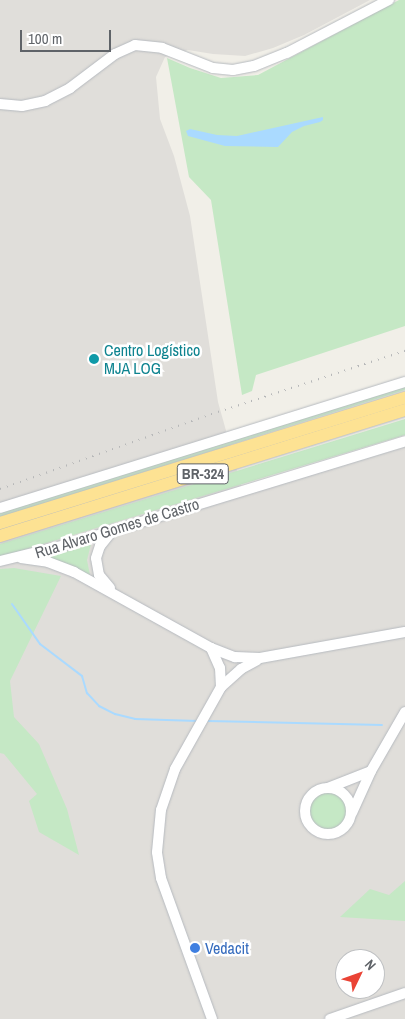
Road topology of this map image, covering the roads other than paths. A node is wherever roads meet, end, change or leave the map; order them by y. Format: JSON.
{"nodes":[{"id":1,"x":389,"y":0,"type":"edge"},
{"id":2,"x":0,"y":104,"type":"edge"},
{"id":3,"x":405,"y":382,"type":"edge"},
{"id":4,"x":405,"y":398,"type":"edge"},
{"id":5,"x":405,"y":410,"type":"edge"},
{"id":6,"x":405,"y":441,"type":"edge"},
{"id":7,"x":0,"y":508,"type":"edge"},
{"id":8,"x":0,"y":522,"type":"edge"},
{"id":9,"x":114,"y":529,"type":"junction"},
{"id":10,"x":0,"y":536,"type":"edge"},
{"id":11,"x":15,"y":558,"type":"junction"},
{"id":12,"x":0,"y":561,"type":"edge"},
{"id":13,"x":123,"y":598,"type":"junction"},
{"id":14,"x":404,"y":633,"type":"edge"},
{"id":15,"x":212,"y":648,"type":"junction"},
{"id":16,"x":260,"y":658,"type":"junction"},
{"id":17,"x":221,"y":687,"type":"junction"},
{"id":18,"x":405,"y":712,"type":"edge"},
{"id":19,"x":371,"y":771,"type":"junction"},
{"id":20,"x":327,"y":788,"type":"junction"},
{"id":21,"x":350,"y":817,"type":"junction"},
{"id":22,"x":405,"y":993,"type":"edge"},
{"id":23,"x":212,"y":1019,"type":"edge"},
{"id":24,"x":330,"y":1019,"type":"edge"}],
"edges":[{"from":1,"to":2,"type":"street"},
{"from":3,"to":7,"type":"street"},
{"from":4,"to":8,"type":"highway","number":"BR-324"},
{"from":5,"to":10,"type":"highway","number":"BR-324"},
{"from":6,"to":9,"type":"street","name":"Rua Alvaro Gomes de Castro"},
{"from":9,"to":11,"type":"street","name":"Rua Alvaro Gomes de Castro"},
{"from":9,"to":13,"type":"street"},
{"from":11,"to":12,"type":"street","name":"Rua Alvaro Gomes de Castro"},
{"from":11,"to":13,"type":"street"},
{"from":13,"to":15,"type":"street"},
{"from":14,"to":16,"type":"street"},
{"from":15,"to":16,"type":"street"},
{"from":15,"to":17,"type":"street"},
{"from":16,"to":17,"type":"street"},
{"from":17,"to":23,"type":"street"},
{"from":18,"to":19,"type":"street"},
{"from":19,"to":20,"type":"street"},
{"from":19,"to":21,"type":"street"},
{"from":20,"to":21,"type":"street"},
{"from":20,"to":21,"type":"street"},
{"from":22,"to":24,"type":"street"}]}
